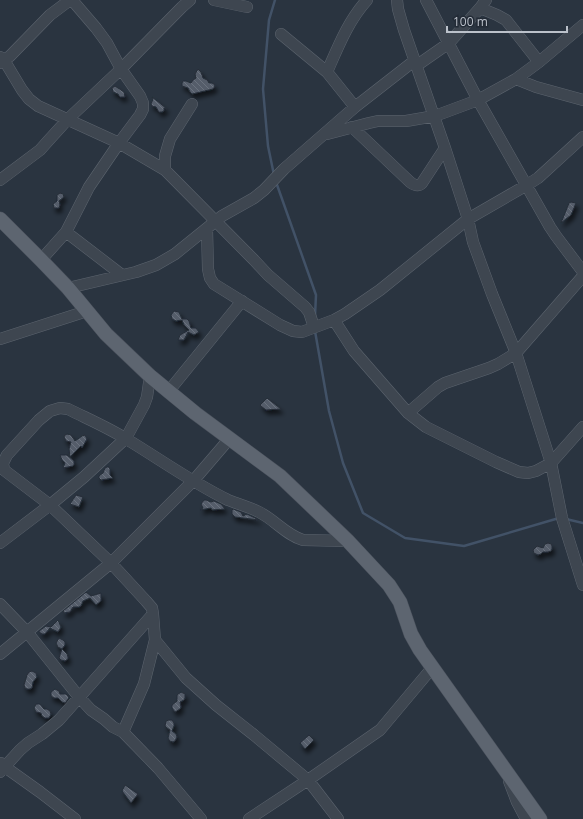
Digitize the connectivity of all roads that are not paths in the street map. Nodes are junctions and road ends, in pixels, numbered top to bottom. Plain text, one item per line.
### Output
1 (71, 0) edge
2 (190, 0) edge
3 (214, 0) edge
4 (367, 0) edge
5 (397, 0) edge
6 (426, 0) edge
7 (483, 4) edge
8 (247, 7) dead end
9 (583, 25) edge
10 (281, 34) dead end
11 (449, 43) junction
12 (1, 60) edge
13 (539, 62) junction
14 (415, 64) junction
15 (121, 69) junction
16 (328, 72) junction
17 (516, 79) junction
18 (478, 100) junction
19 (583, 100) edge
20 (192, 104) dead end
21 (355, 107) junction
22 (435, 116) junction
23 (68, 119) junction
24 (352, 127) junction
25 (324, 134) junction
26 (583, 137) edge
27 (119, 143) junction
28 (445, 148) junction
29 (164, 170) junction
30 (0, 180) edge
31 (527, 186) junction
32 (0, 219) edge
33 (468, 219) junction
34 (216, 221) junction
35 (207, 229) junction
36 (66, 232) junction
37 (41, 260) junction
38 (583, 272) edge
39 (122, 275) junction
40 (583, 276) edge
41 (68, 288) junction
42 (242, 301) junction
43 (87, 311) junction
44 (334, 320) junction
45 (314, 327) junction
46 (0, 339) edge
47 (516, 352) junction
48 (150, 376) junction
49 (168, 392) junction
50 (408, 413) junction
51 (583, 427) edge
52 (126, 438) junction
53 (230, 438) junction
54 (551, 463) junction
55 (194, 480) junction
56 (50, 505) junction
57 (348, 541) junction
58 (0, 543) edge
59 (110, 563) junction
60 (583, 585) edge
61 (0, 604) edge
62 (153, 614) junction
63 (27, 632) junction
64 (155, 640) junction
65 (0, 654) edge
66 (432, 668) junction
67 (79, 697) junction
68 (123, 732) junction
69 (2, 767) edge
70 (505, 771) junction
71 (308, 780) junction
72 (75, 819) edge
73 (202, 819) edge
74 (249, 819) edge
75 (338, 819) edge
76 (526, 819) edge
77 (540, 819) edge

1 - 12 street
1 - 15 street
2 - 15 street
3 - 8 street
4 - 16 street
5 - 14 street
6 - 11 street
7 - 11 street
7 - 13 street
9 - 13 street
10 - 16 street
11 - 14 street
11 - 18 street
12 - 23 street
13 - 17 street
14 - 21 street
14 - 22 street
15 - 23 street
15 - 27 street
16 - 21 street
17 - 18 street
17 - 19 street
18 - 22 street
18 - 31 street
20 - 29 street
21 - 25 street
22 - 24 street
22 - 28 street
23 - 27 street
23 - 30 street
24 - 25 street
24 - 28 street
25 - 34 street
26 - 31 street
27 - 29 street
27 - 36 street
28 - 33 street
29 - 34 street
31 - 33 street
31 - 38 street
32 - 37 main road
33 - 44 street
33 - 47 street
34 - 35 street
34 - 45 street
35 - 39 street
35 - 42 street
36 - 37 street
36 - 39 street
37 - 41 main road
39 - 41 street
40 - 47 street
41 - 43 main road
42 - 45 street
42 - 49 street
43 - 46 street
43 - 48 main road
44 - 45 street
44 - 50 street
47 - 50 street
47 - 54 street
48 - 49 main road
48 - 52 street
49 - 53 main road
50 - 54 street
51 - 54 street
52 - 55 street
52 - 56 street
52 - 56 street
53 - 55 street
53 - 57 main road
54 - 60 street
55 - 57 street
55 - 59 street
56 - 58 street
56 - 59 street
57 - 66 main road
59 - 62 street
59 - 63 street
61 - 63 street
62 - 64 street
62 - 67 street
63 - 65 street
63 - 67 street
64 - 68 street
64 - 71 street
66 - 70 main road
66 - 71 street
67 - 68 street
67 - 69 street
68 - 73 street
69 - 72 street
70 - 76 street
70 - 77 main road
71 - 74 street
71 - 75 street

